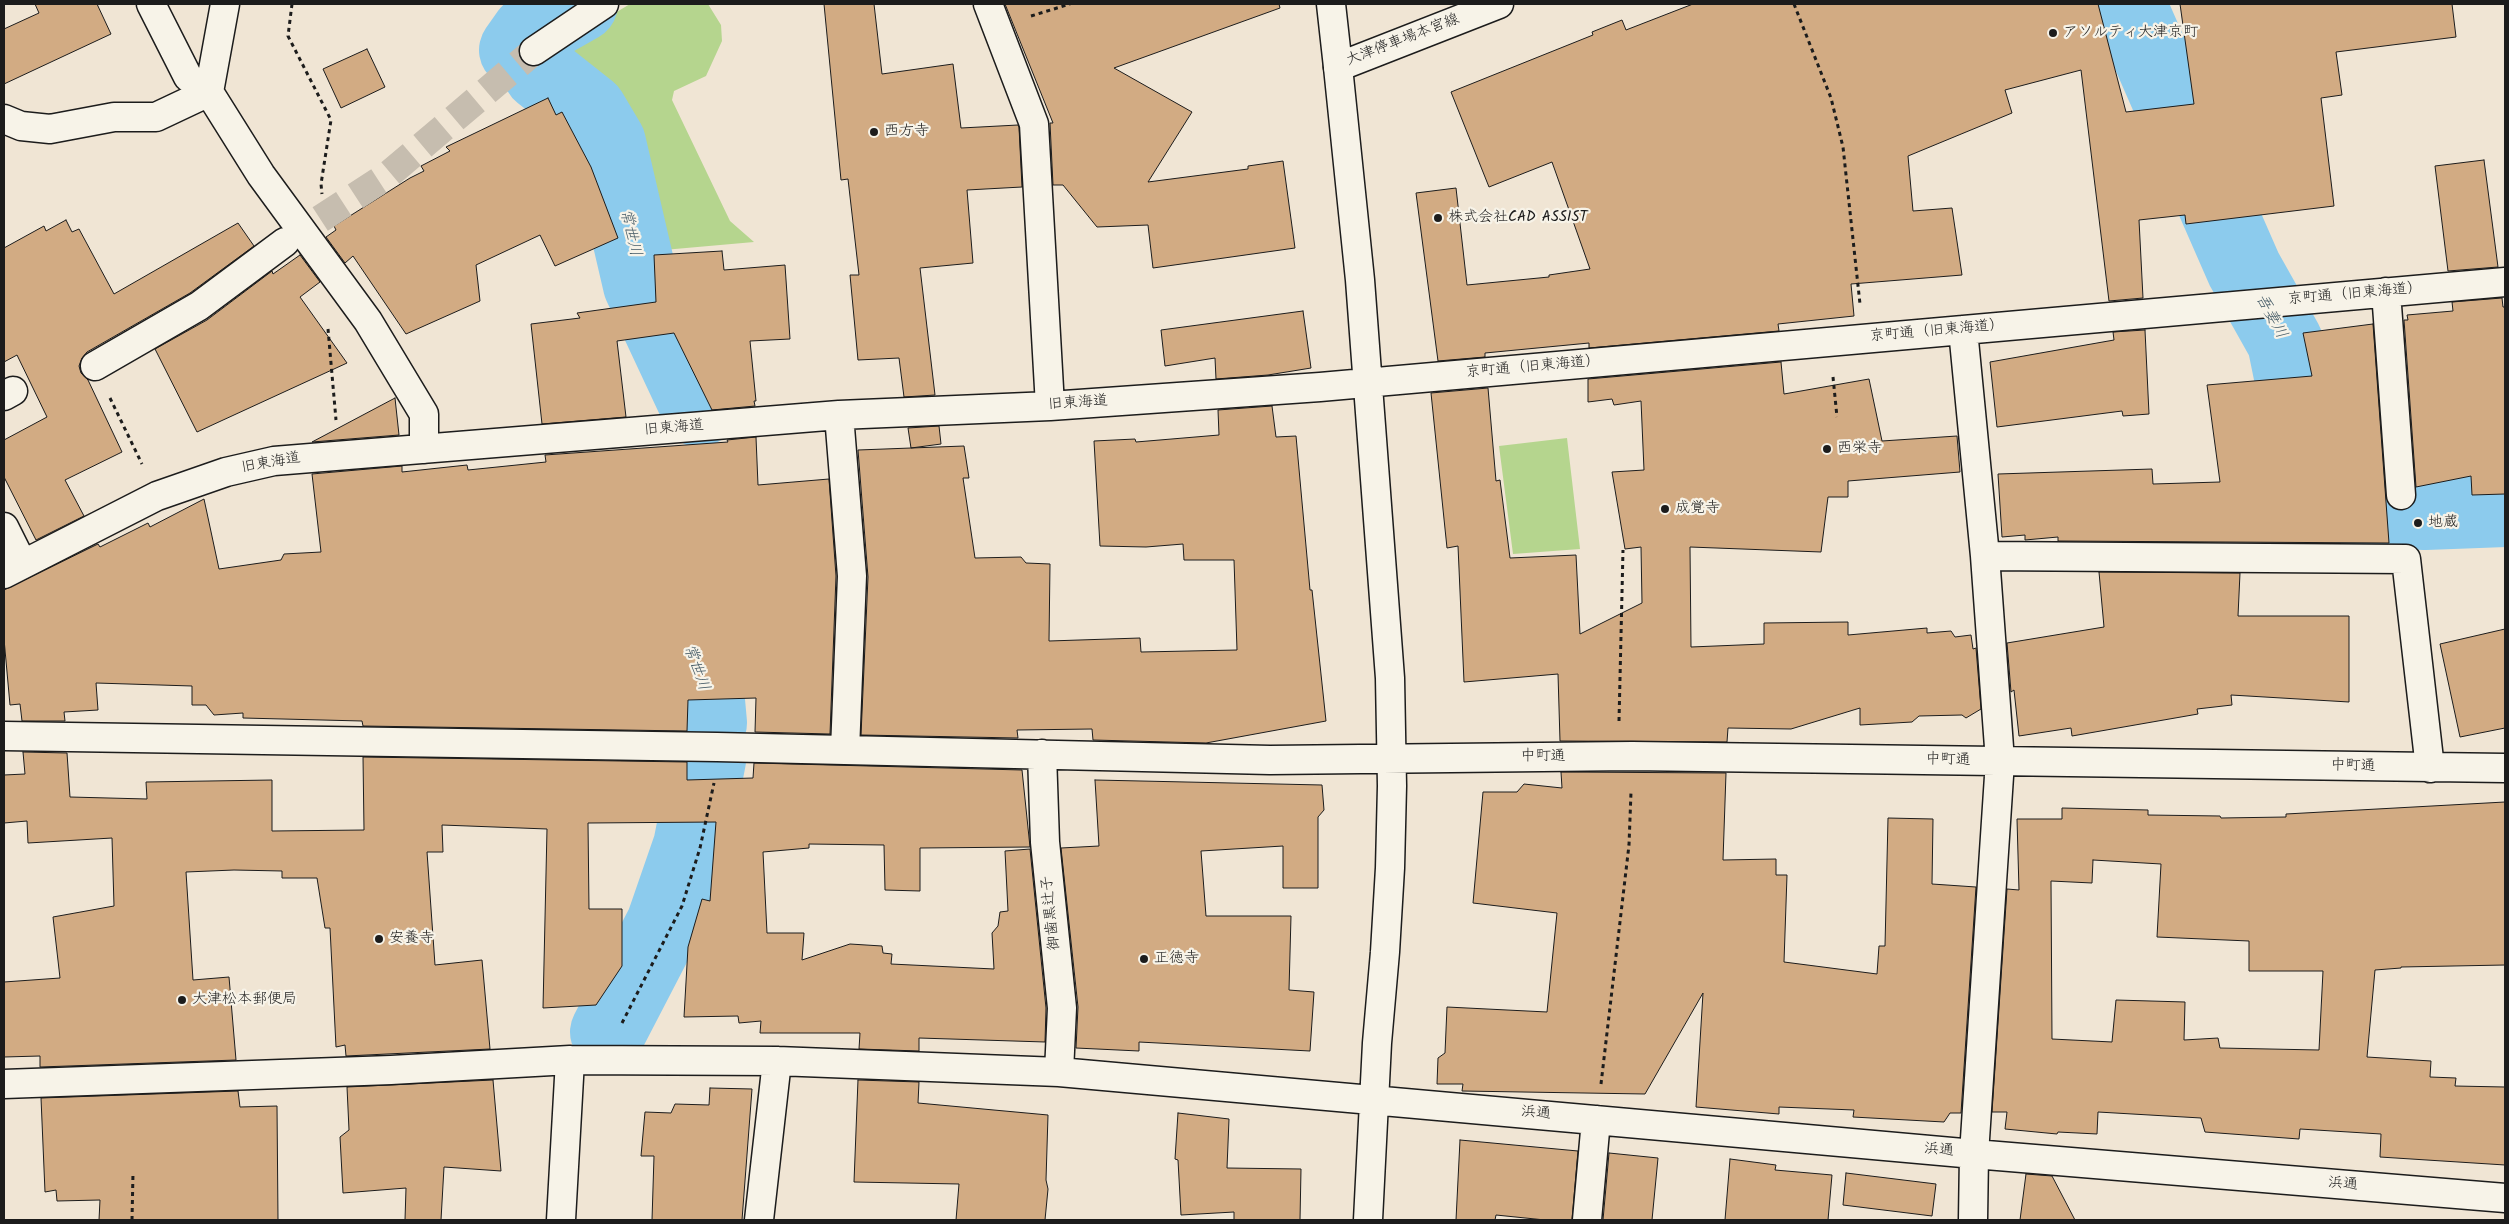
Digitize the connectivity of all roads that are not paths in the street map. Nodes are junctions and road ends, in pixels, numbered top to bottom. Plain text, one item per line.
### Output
1 (151, 4) edge
2 (225, 4) edge
3 (604, 4) edge
4 (988, 4) edge
5 (1331, 4) edge
6 (1499, 4) edge
7 (534, 51) tunnel mouth
8 (1338, 67) junction
9 (209, 92) junction
10 (4, 119) edge
11 (284, 242) tunnel mouth
12 (2505, 282) edge
13 (2386, 292) junction
14 (1963, 330) junction
15 (95, 366) road end
16 (1368, 383) junction
17 (1050, 406) junction
18 (839, 415) junction
19 (424, 449) junction
20 (2401, 494) dead end
21 (4, 527) edge
22 (1985, 556) junction
23 (13, 568) edge
24 (4, 736) edge
25 (845, 750) junction
26 (1042, 754) junction
27 (1392, 757) junction
28 (2000, 761) junction
29 (2430, 768) junction
30 (2505, 768) edge
31 (570, 1060) junction
32 (777, 1061) junction
33 (1059, 1072) junction
34 (4, 1084) edge
35 (1374, 1100) junction
36 (1596, 1120) junction
37 (1974, 1154) junction
38 (2505, 1198) edge
39 (561, 1220) edge
40 (759, 1220) edge
41 (1368, 1220) edge
42 (1587, 1220) edge
43 (1973, 1220) edge

1 - 9 street
2 - 9 street
3 - 7 street
4 - 17 street
5 - 8 street, 大津停車場本宮線
6 - 8 street, 大津停車場本宮線
8 - 16 street
9 - 10 street
9 - 19 street
11 - 15 street
12 - 13 street, 京町通（旧東海道）
13 - 14 street, 京町通（旧東海道）
13 - 20 street
14 - 16 street, 京町通（旧東海道）
14 - 22 street
16 - 17 street, 旧東海道
16 - 27 street
17 - 18 street, 旧東海道
18 - 19 street, 旧東海道
18 - 25 street
19 - 23 street, 旧東海道
21 - 23 street
22 - 28 street
22 - 29 street
24 - 25 street, 中町通
25 - 26 street, 中町通
26 - 27 street, 中町通
26 - 33 street, 御歯黒辻子
27 - 28 street, 中町通
27 - 35 street
28 - 29 street, 中町通
28 - 37 street
29 - 30 street, 中町通
31 - 32 street, 浜通
31 - 34 street, 浜通
31 - 39 street
32 - 33 street, 浜通
32 - 40 street
33 - 35 street, 浜通
35 - 36 street, 浜通
35 - 41 street
36 - 37 street, 浜通
36 - 42 street
37 - 38 street, 浜通
37 - 43 street

